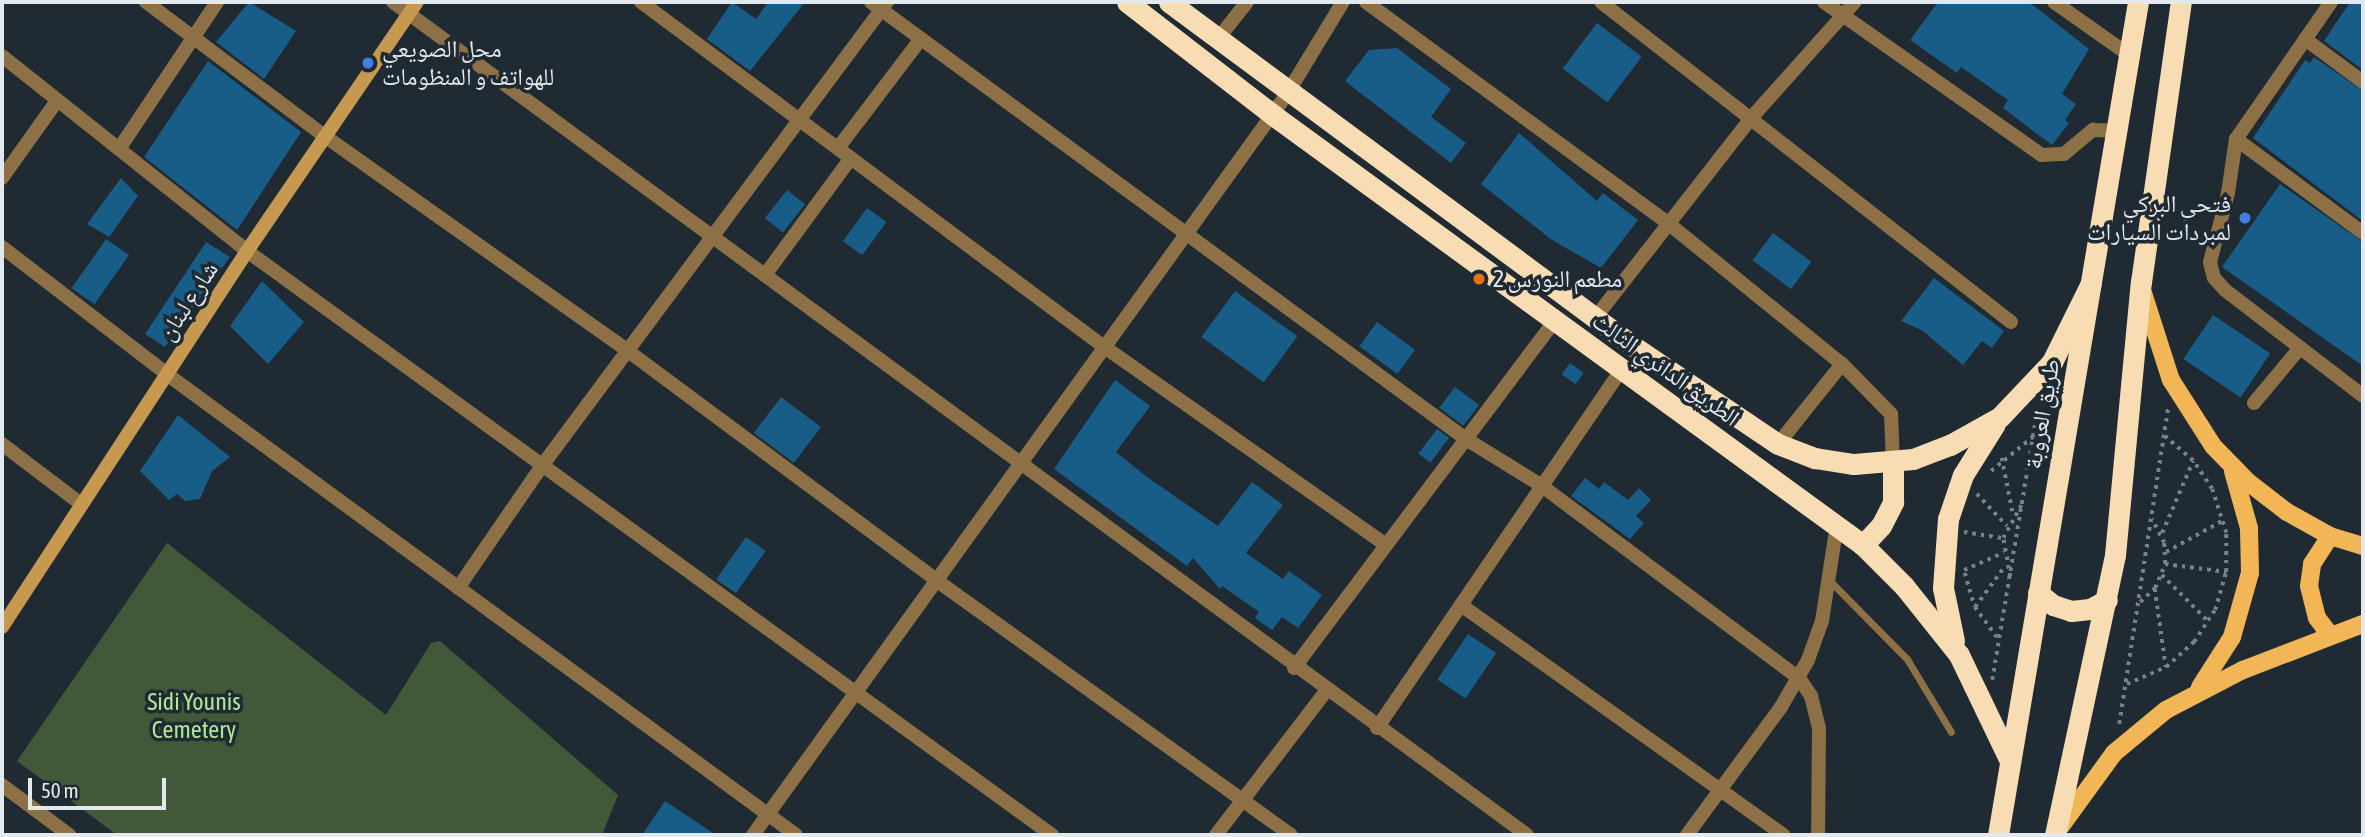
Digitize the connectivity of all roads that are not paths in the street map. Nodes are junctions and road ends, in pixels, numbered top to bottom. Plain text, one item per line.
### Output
1 (146, 2) edge
2 (217, 2) edge
3 (393, 2) edge
4 (640, 2) edge
5 (1127, 2) edge
6 (1169, 2) edge
7 (1247, 2) edge
8 (1343, 2) edge
9 (1366, 2) edge
10 (1824, 2) edge
11 (1855, 2) edge
12 (2054, 2) edge
13 (2138, 2) edge
14 (2181, 2) edge
15 (2331, 2) edge
16 (880, 4) edge
17 (1611, 5) edge
18 (412, 7) edge
19 (1843, 16) junction
20 (194, 38) junction
21 (2305, 39) junction
22 (920, 40) junction
23 (1217, 40) junction
24 (2129, 55) junction
25 (2, 56) edge
26 (2363, 82) edge
27 (1287, 94) junction
28 (57, 100) junction
29 (1273, 115) junction
30 (1752, 117) junction
31 (798, 118) junction
32 (2116, 131) junction
33 (326, 137) junction
34 (2236, 139) junction
35 (838, 148) junction
36 (119, 149) junction
37 (851, 158) junction
38 (2, 178) edge
39 (1670, 224) junction
40 (1187, 230) junction
41 (2363, 233) edge
42 (712, 236) junction
43 (2, 247) edge
44 (247, 251) junction
45 (765, 275) junction
46 (2141, 282) junction
47 (2091, 283) junction
48 (1595, 318) junction
49 (1555, 320) junction
50 (2011, 323) dead end
51 (1103, 346) junction
52 (2299, 349) junction
53 (628, 351) junction
54 (1842, 364) junction
55 (1622, 369) junction
56 (168, 375) junction
57 (2363, 394) edge
58 (2255, 403) dead end
59 (2000, 417) junction
60 (1466, 439) junction
61 (2, 444) edge
62 (1778, 444) junction
63 (1020, 461) junction
64 (544, 463) junction
65 (1893, 463) junction
66 (2231, 464) junction
67 (1542, 486) junction
68 (81, 504) junction
69 (1837, 524) junction
70 (2330, 536) junction
71 (1386, 545) junction
72 (1863, 545) junction
73 (2363, 546) edge
74 (936, 580) junction
75 (1829, 580) junction
76 (458, 588) junction
77 (2038, 593) junction
78 (2107, 600) junction
79 (1461, 605) junction
80 (3, 620) edge
81 (2363, 624) edge
82 (2330, 635) junction
83 (1959, 655) junction
84 (1294, 668) junction
85 (1799, 678) junction
86 (855, 690) junction
87 (1326, 691) junction
88 (2195, 692) junction
89 (1377, 728) junction
90 (1951, 732) dead end
91 (2010, 761) junction
92 (2, 785) edge
93 (1719, 792) junction
94 (1243, 800) junction
95 (768, 816) junction
96 (69, 835) edge
97 (753, 835) edge
98 (796, 835) edge
99 (1052, 835) edge
100 (1216, 835) edge
101 (1291, 835) edge
102 (1527, 835) edge
103 (1687, 835) edge
104 (1783, 835) edge
105 (1818, 835) edge
106 (1998, 835) edge
107 (2055, 835) edge

1 - 20 street
2 - 20 street
3 - 18 street
4 - 31 street
5 - 29 highway, الطريق الدائري الثالث
6 - 23 highway, الطريق الدائري الثالث
7 - 23 street
8 - 27 street
9 - 39 street
10 - 19 street
11 - 19 street
12 - 24 street
13 - 24 highway, طريق العروبة
14 - 46 highway
15 - 21 street
16 - 22 street
16 - 31 street
17 - 30 street
18 - 33 street, شارع لبنان
18 - 42 street
19 - 30 street
19 - 32 street
20 - 33 street
20 - 36 street
21 - 26 street
21 - 34 street
22 - 35 street
22 - 40 street
23 - 27 highway, الطريق الدائري الثالث
24 - 32 highway, طريق العروبة
25 - 28 street
27 - 29 street
27 - 48 highway, الطريق الدائري الثالث
28 - 36 street
28 - 38 street
29 - 40 street
29 - 49 highway, الطريق الدائري الثالث
30 - 39 street
30 - 50 street
31 - 35 street
31 - 42 street
32 - 47 highway, طريق العروبة
33 - 44 street, شارع لبنان
33 - 53 street
34 - 41 street
34 - 52 street
35 - 37 street
36 - 44 street
37 - 45 street
37 - 51 street
39 - 48 street
39 - 54 street
40 - 51 street
40 - 60 street
42 - 45 street
42 - 53 street
43 - 56 street
44 - 56 street, شارع لبنان
44 - 64 street
45 - 63 street
46 - 66 main road
46 - 78 highway
47 - 59 highway, الطريق الدائري الثالث
47 - 77 highway, طريق العروبة
48 - 62 highway, الطريق الدائري الثالث
49 - 55 highway, الطريق الدائري الثالث
49 - 60 street
51 - 63 street
51 - 71 street
52 - 57 street
52 - 58 street
53 - 64 street
53 - 74 street
54 - 62 street
54 - 65 street
55 - 67 street
55 - 69 highway, الطريق الدائري الثالث
56 - 68 street, شارع لبنان
56 - 76 street
59 - 65 highway, الطريق الدائري الثالث
59 - 83 highway
60 - 67 street
60 - 71 street
61 - 68 street
62 - 65 highway, الطريق الدائري الثالث
63 - 74 street
63 - 84 street
64 - 76 street
64 - 86 street
65 - 72 highway
66 - 70 main road
66 - 88 main road
67 - 79 street
67 - 85 street
68 - 80 street, شارع لبنان
69 - 72 highway, الطريق الدائري الثالث
69 - 75 street
70 - 73 main road
70 - 82 main road
71 - 84 street
72 - 83 highway, الطريق الدائري الثالث
74 - 86 street
74 - 94 street
75 - 85 street
75 - 90 lane
76 - 95 street
77 - 78 highway
77 - 91 highway, طريق العروبة
78 - 107 highway
79 - 89 street
79 - 93 street
81 - 82 main road
82 - 88 main road
83 - 91 highway, الطريق الدائري الثالث
84 - 87 street
85 - 93 street
85 - 105 street
86 - 95 street
86 - 99 street
87 - 89 street
87 - 94 street
88 - 107 main road
89 - 102 street
91 - 106 highway, طريق العروبة
92 - 96 street
93 - 103 street
93 - 104 street
94 - 100 street
94 - 101 street
95 - 97 street
95 - 98 street

